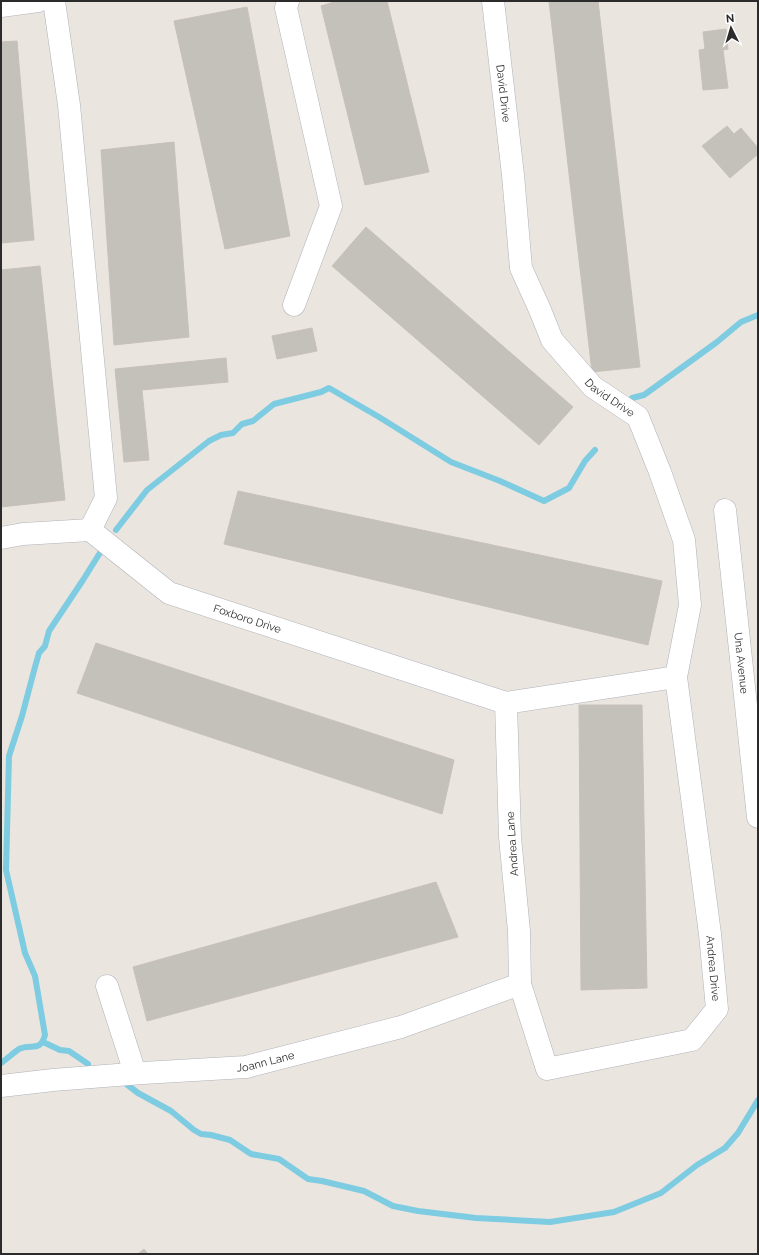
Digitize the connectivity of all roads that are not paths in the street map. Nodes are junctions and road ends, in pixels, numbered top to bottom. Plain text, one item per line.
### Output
1 (38, 1) edge
2 (54, 1) edge
3 (288, 1) edge
4 (493, 1) edge
5 (1, 6) edge
6 (294, 305) dead end
7 (725, 510) dead end
8 (90, 530) junction
9 (1, 538) edge
10 (676, 677) junction
11 (506, 703) junction
12 (758, 817) edge
13 (520, 984) junction
14 (106, 986) dead end
15 (135, 1073) junction
16 (1, 1086) edge

1 - 5 street
2 - 8 street
3 - 6 street
4 - 10 street, David Drive
7 - 12 street, Una Avenue
8 - 9 street
8 - 11 street, Foxboro Drive
10 - 11 street
10 - 13 street, Andrea Drive
11 - 13 street, Andrea Lane
13 - 15 street, Joann Lane
14 - 15 street
15 - 16 street, Joann Lane

